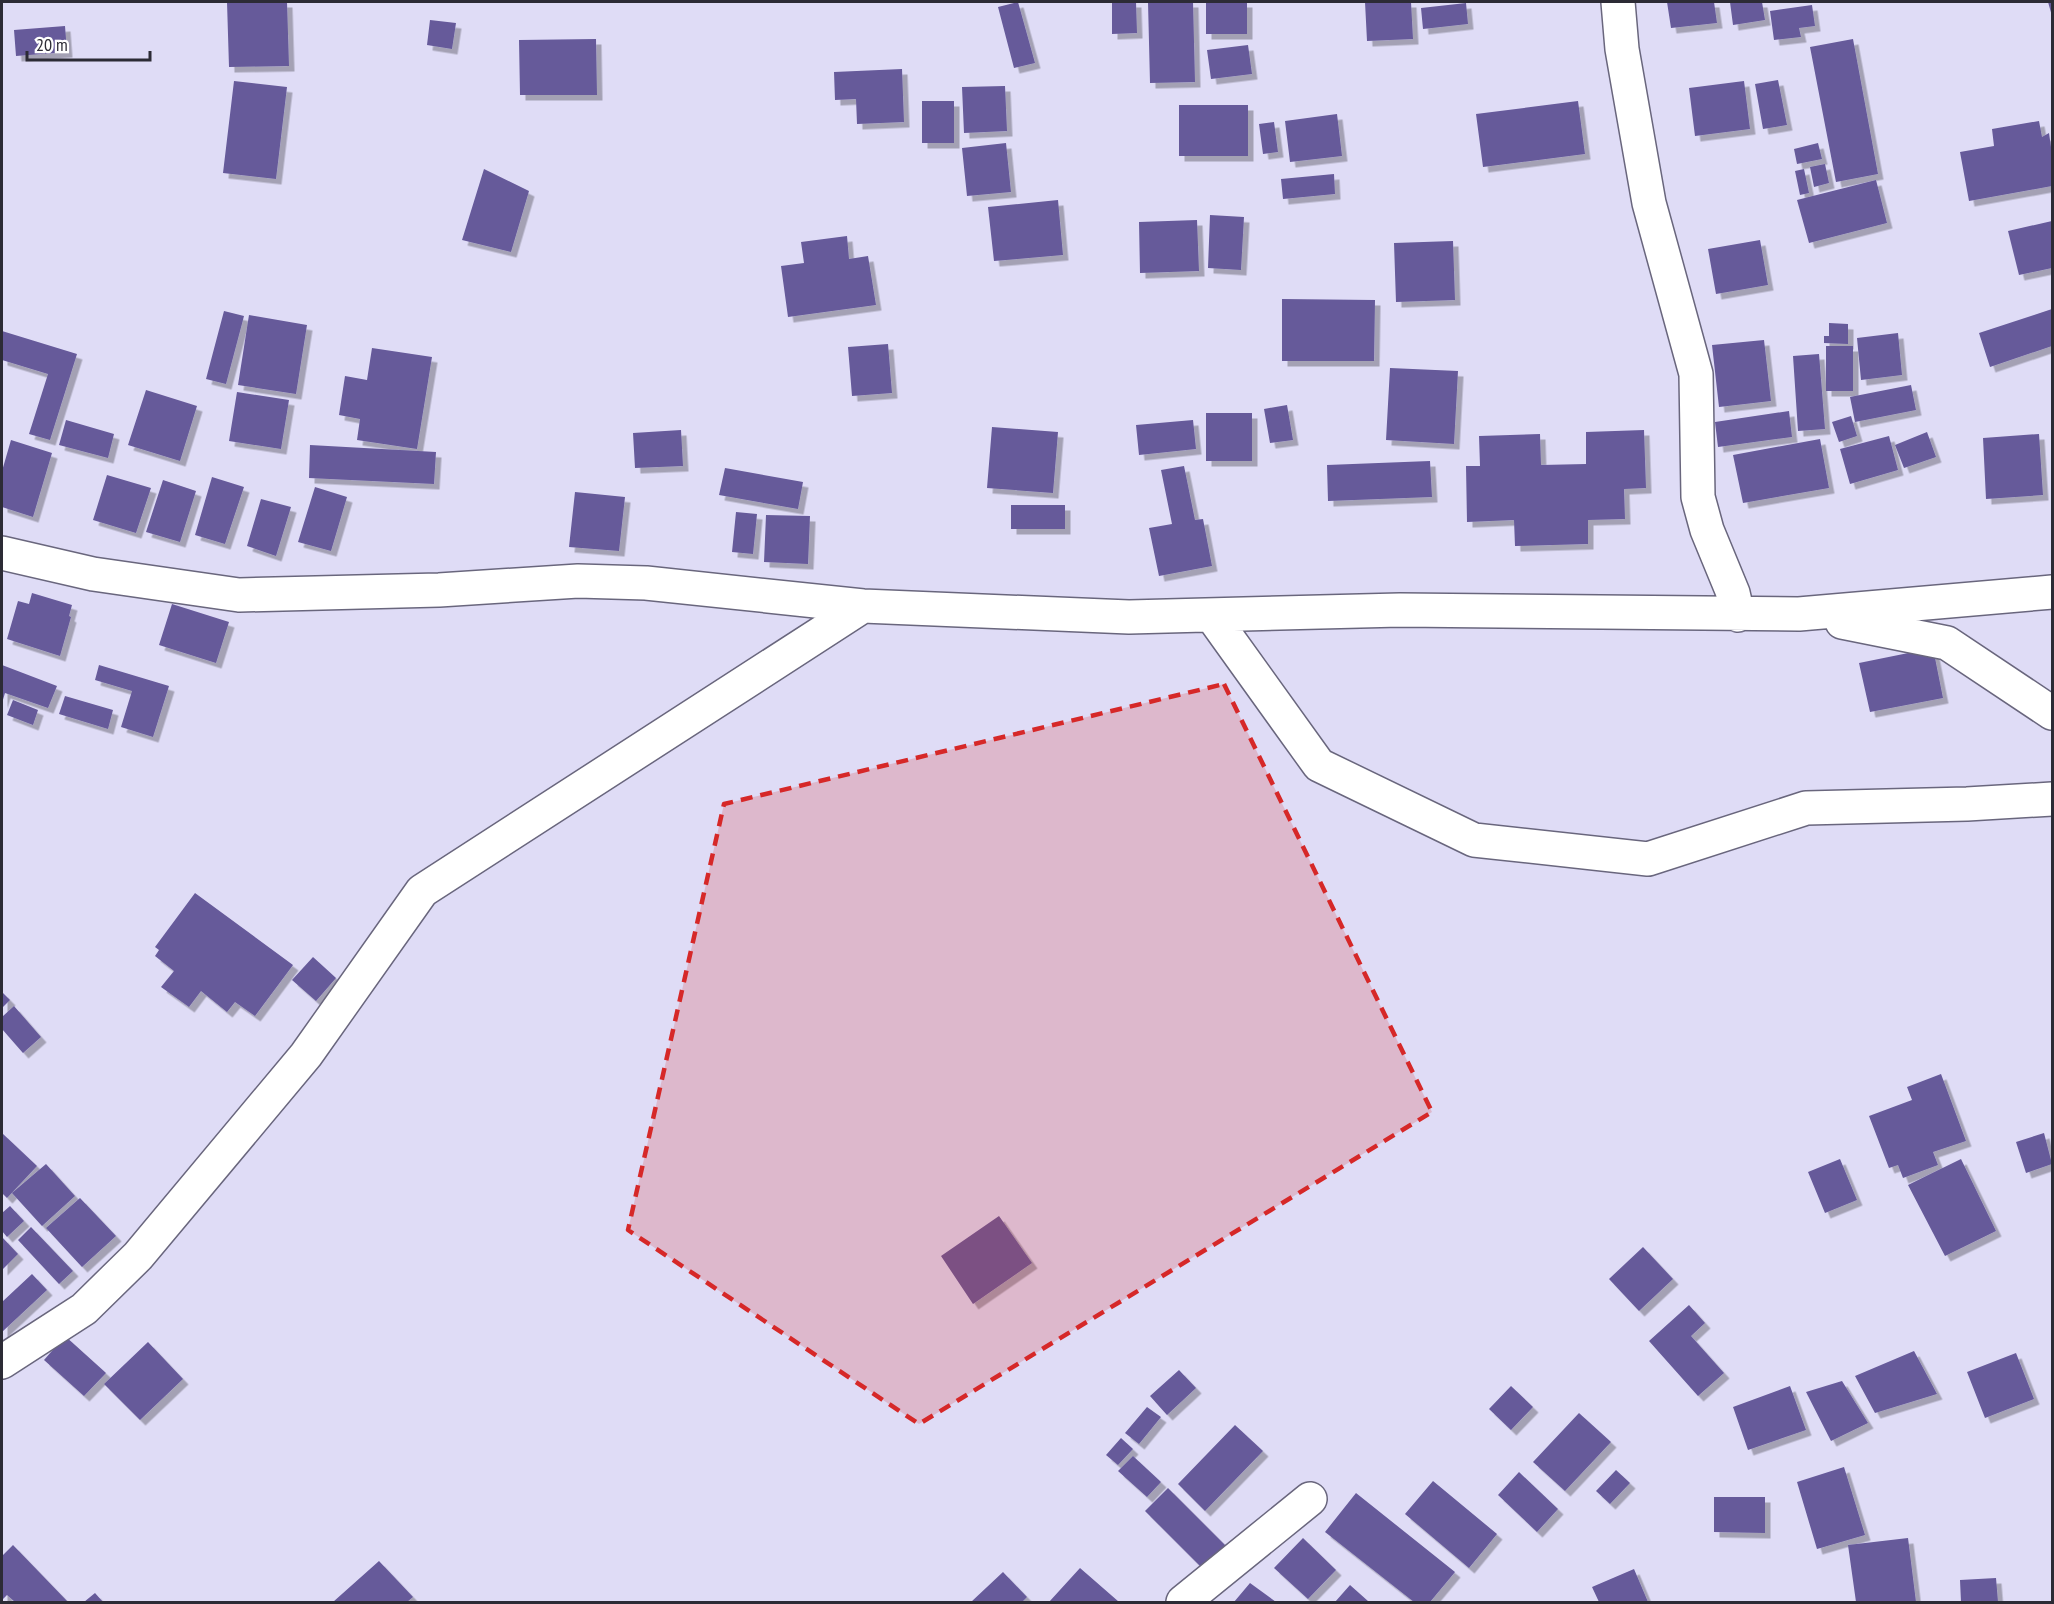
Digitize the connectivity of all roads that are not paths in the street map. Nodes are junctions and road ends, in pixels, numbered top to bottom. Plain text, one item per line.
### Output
1 (1618, 2) edge
2 (2, 553) edge
3 (2052, 592) edge
4 (863, 606) junction
5 (1799, 614) junction
6 (1738, 615) junction
7 (1212, 616) junction
8 (2052, 713) edge
9 (2052, 799) edge
10 (2, 1362) edge
11 (1310, 1499) dead end
12 (1184, 1602) edge

1 - 6 street
2 - 4 street
3 - 5 street
4 - 7 street
4 - 10 street
5 - 6 street
5 - 8 street
6 - 7 street
7 - 9 street
11 - 12 street

